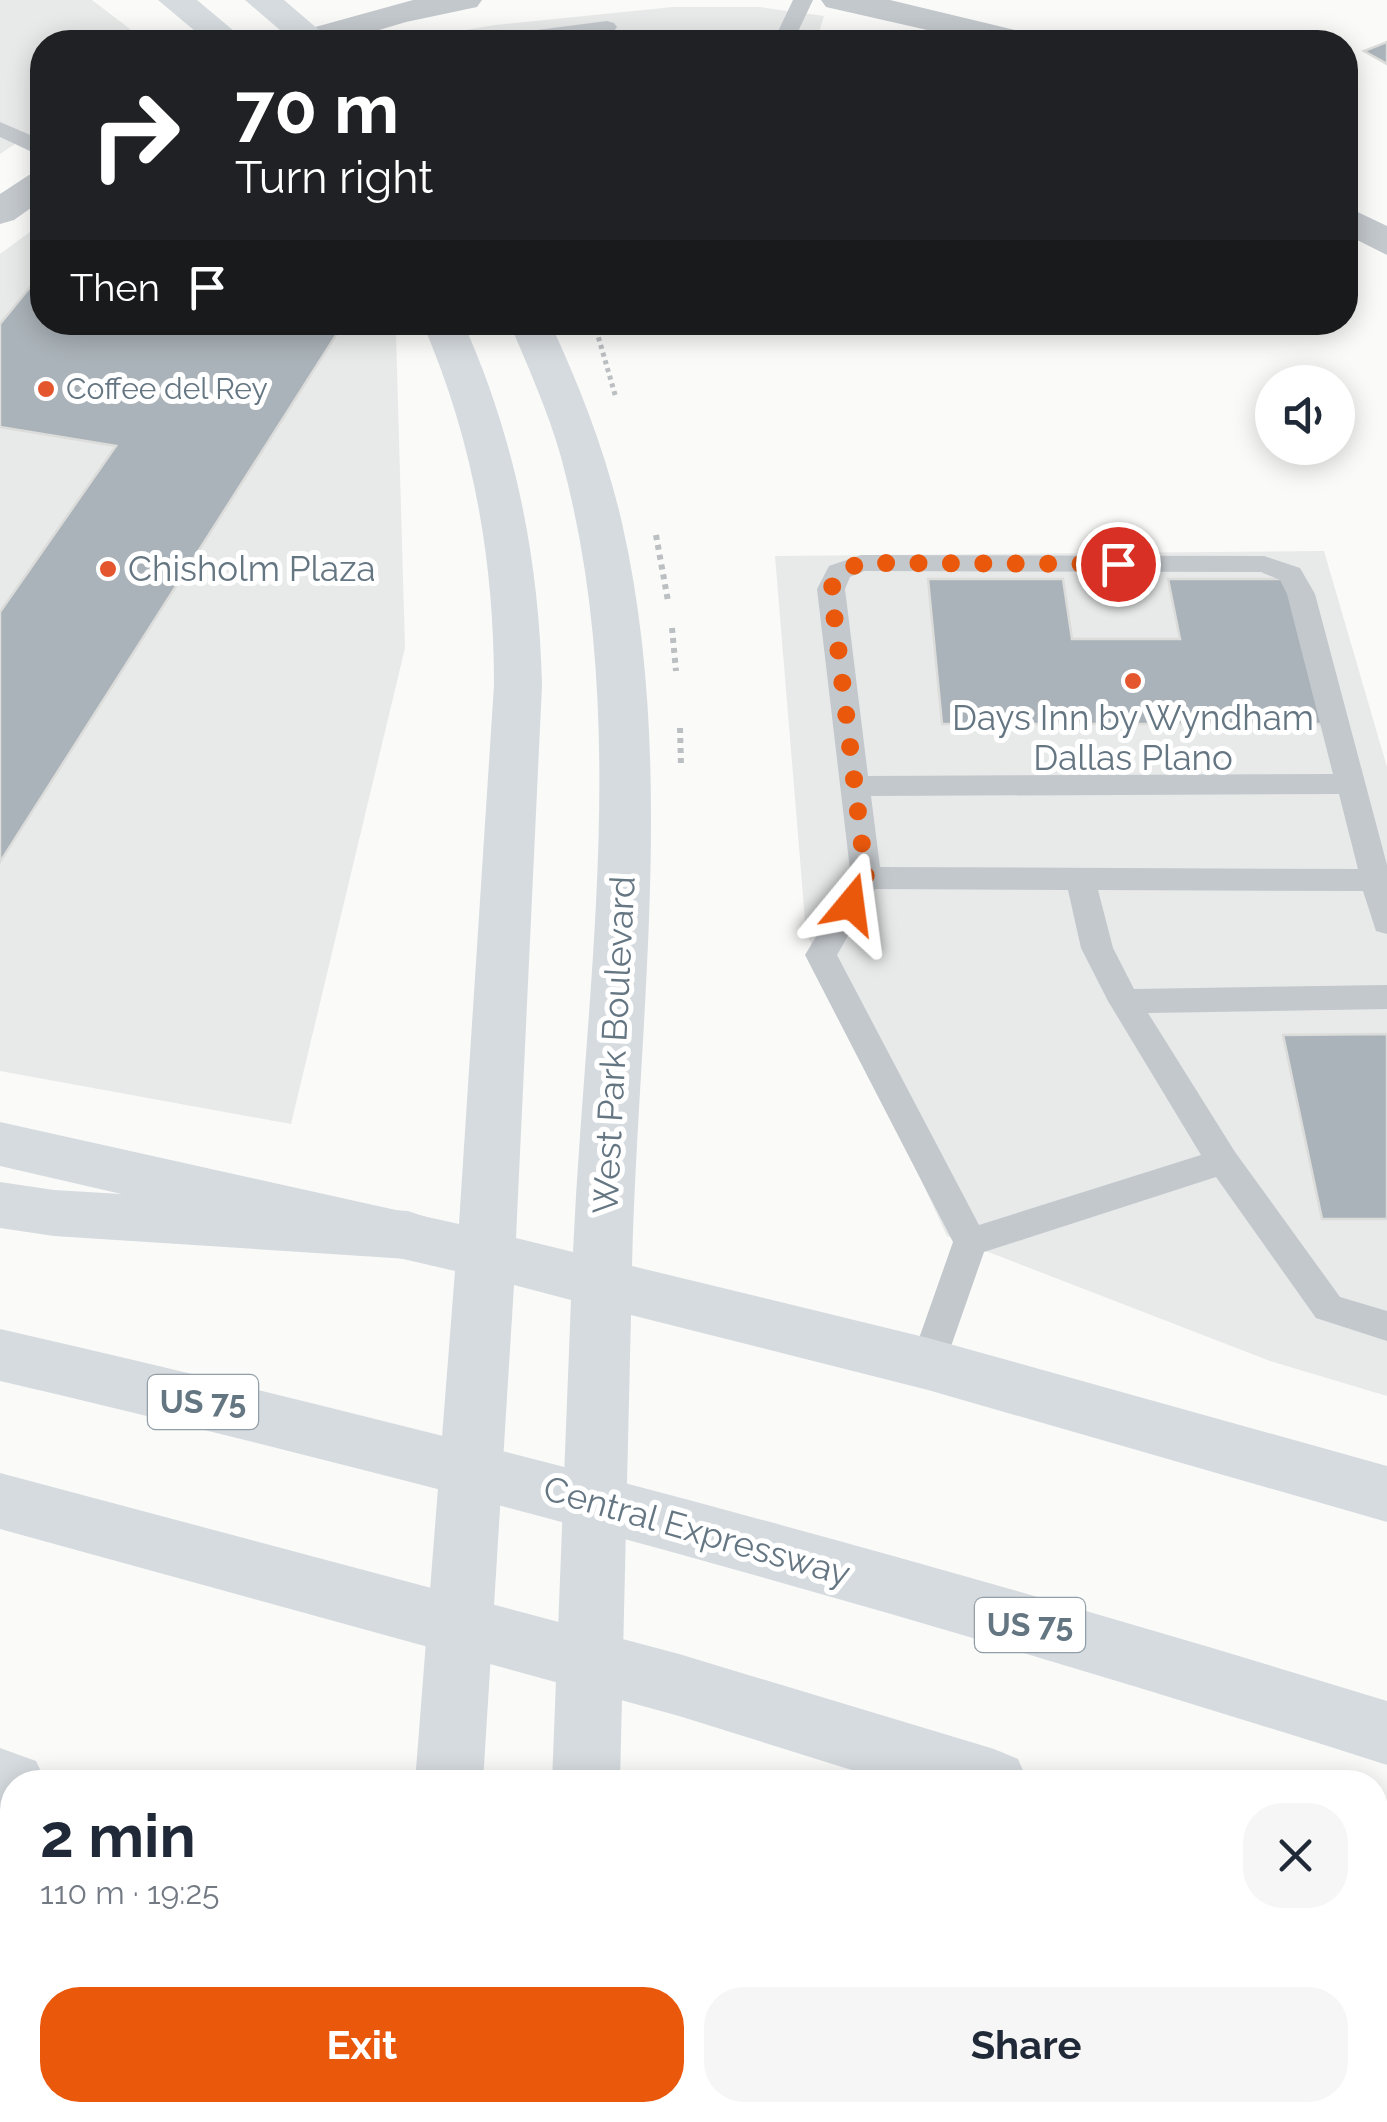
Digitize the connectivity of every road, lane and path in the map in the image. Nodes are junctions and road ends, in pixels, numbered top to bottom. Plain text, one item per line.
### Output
1 (171, 0) edge
2 (262, 0) edge
3 (466, 0) edge
4 (803, 0) edge
5 (838, 0) edge
6 (600, 4) dead end
7 (169, 30) edge
8 (212, 30) edge
9 (297, 30) edge
10 (352, 30) edge
11 (609, 30) edge
12 (789, 30) edge
13 (973, 30) edge
14 (0, 129) edge
15 (30, 149) edge
16 (30, 160) edge
17 (0, 169) edge
18 (30, 172) edge
19 (1387, 199) edge
20 (0, 212) edge
21 (1358, 212) edge
22 (1358, 226) edge
23 (1387, 243) edge
24 (448, 335) edge
25 (534, 335) edge
26 (1351, 784) junction
27 (856, 786) junction
28 (866, 878) junction
29 (1381, 880) edge
30 (1081, 881) junction
31 (1387, 922) edge
32 (1387, 997) edge
33 (1124, 1001) junction
34 (0, 1144) edge
35 (1223, 1161) junction
36 (0, 1205) edge
37 (408, 1235) junction
38 (970, 1242) junction
39 (1387, 1326) edge
40 (0, 1355) edge
41 (928, 1364) junction
42 (1387, 1494) edge
43 (0, 1501) edge
44 (1387, 1733) edge
45 (450, 1770) edge
46 (586, 1770) edge
47 (955, 1770) edge

1 - 7 main road
1 - 8 main road
2 - 9 main road
3 - 10 street
4 - 12 lane
5 - 13 street
6 - 11 lane
14 - 15 lane
16 - 17 street
18 - 20 street
19 - 21 street
22 - 23 street
24 - 45 main road
25 - 46 main road, West Park Boulevard
26 - 27 lane
26 - 27 lane
26 - 29 lane
27 - 28 lane
28 - 30 lane
28 - 38 lane
29 - 30 lane
29 - 31 lane
30 - 33 lane
32 - 33 lane
33 - 35 lane
34 - 37 main road
35 - 38 lane
35 - 39 lane
36 - 37 main road
37 - 41 main road
38 - 41 lane
40 - 44 main road, Central Expressway / US 75
41 - 42 main road
43 - 47 main road

